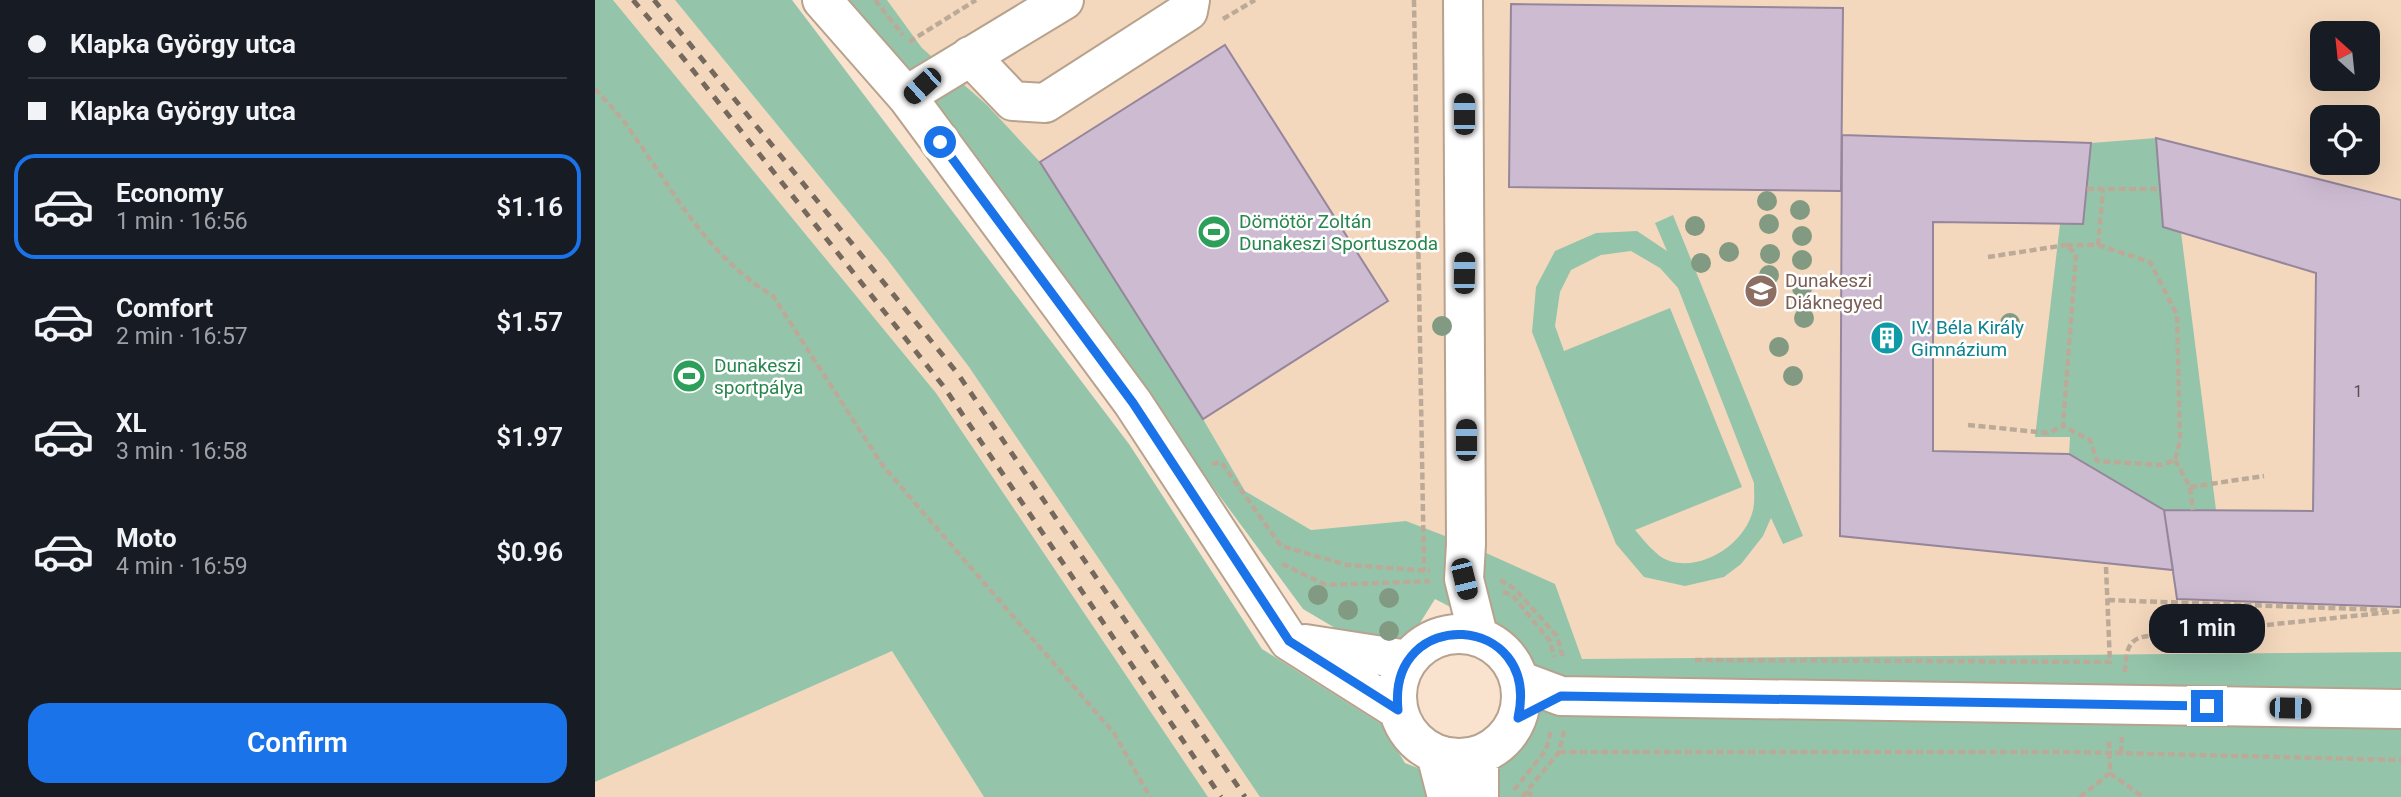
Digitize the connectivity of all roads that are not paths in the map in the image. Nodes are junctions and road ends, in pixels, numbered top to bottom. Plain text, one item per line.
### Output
1 (822, 0) edge
2 (1064, 0) edge
3 (1190, 0) edge
4 (1463, 0) edge
5 (970, 56) junction
6 (908, 98) junction
7 (1478, 635) junction
8 (1289, 641) junction
9 (1408, 660) junction
10 (1519, 699) junction
11 (2401, 709) edge
12 (1398, 710) junction
13 (1436, 754) junction
14 (1479, 755) junction
15 (1447, 797) edge
16 (1479, 797) edge

1 - 6 street
2 - 5 street
3 - 5 street
4 - 7 street
5 - 6 street
6 - 8 street
7 - 9 street
7 - 10 street
8 - 9 street
8 - 12 street
9 - 12 street
10 - 11 street
10 - 14 street
12 - 13 street
13 - 14 street
13 - 15 street
14 - 16 street

